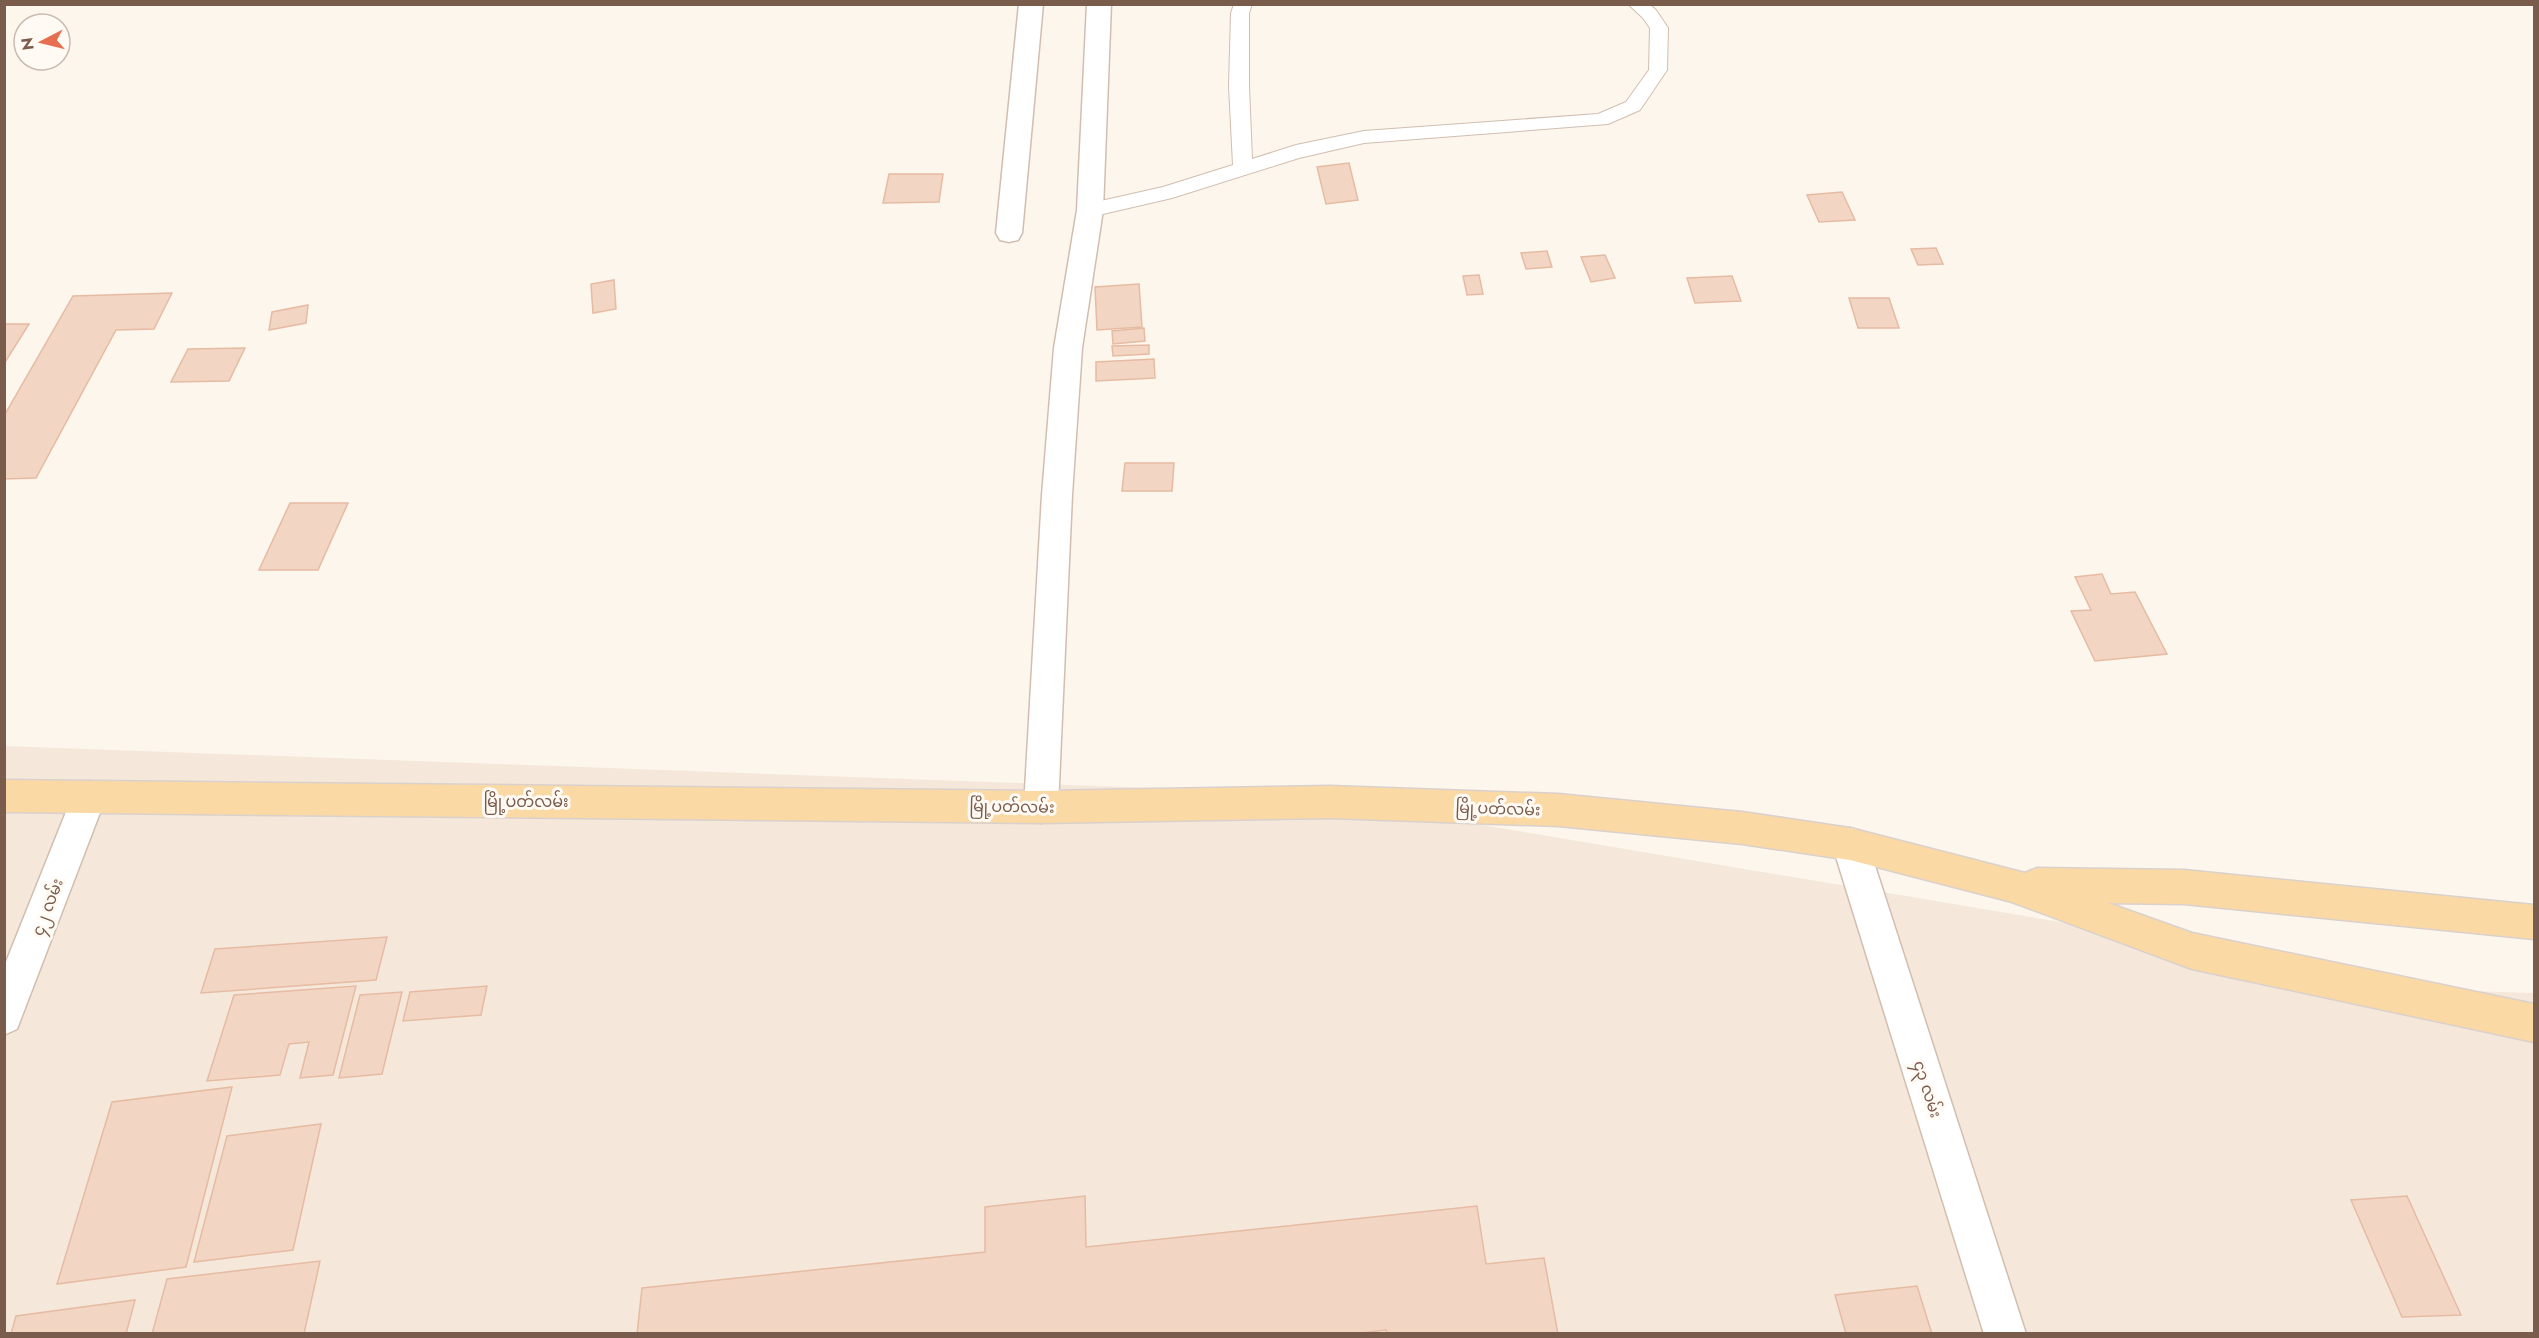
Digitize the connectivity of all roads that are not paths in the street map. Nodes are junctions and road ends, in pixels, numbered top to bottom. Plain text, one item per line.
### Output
1 (1031, 4) edge
2 (1099, 4) edge
3 (1243, 4) edge
4 (1637, 4) edge
5 (1243, 168) junction
6 (1090, 210) junction
7 (1009, 233) dead end
8 (4, 796) edge
9 (89, 797) junction
10 (1041, 807) junction
11 (1850, 844) junction
12 (2012, 885) junction
13 (2535, 922) edge
14 (4, 1016) edge
15 (2535, 1023) edge
16 (2005, 1334) edge

1 - 7 street
2 - 6 street
3 - 5 lane
4 - 5 lane
5 - 6 lane
6 - 10 street
8 - 9 main road, မြို့ပတ်လမ်း
9 - 10 main road, မြို့ပတ်လမ်း
9 - 14 street, ၄၂ လမ်း
10 - 11 main road, မြို့ပတ်လမ်း
11 - 12 main road, မြို့ပတ်လမ်း
11 - 16 street, ၄၃ လမ်း
12 - 13 main road
12 - 15 main road

